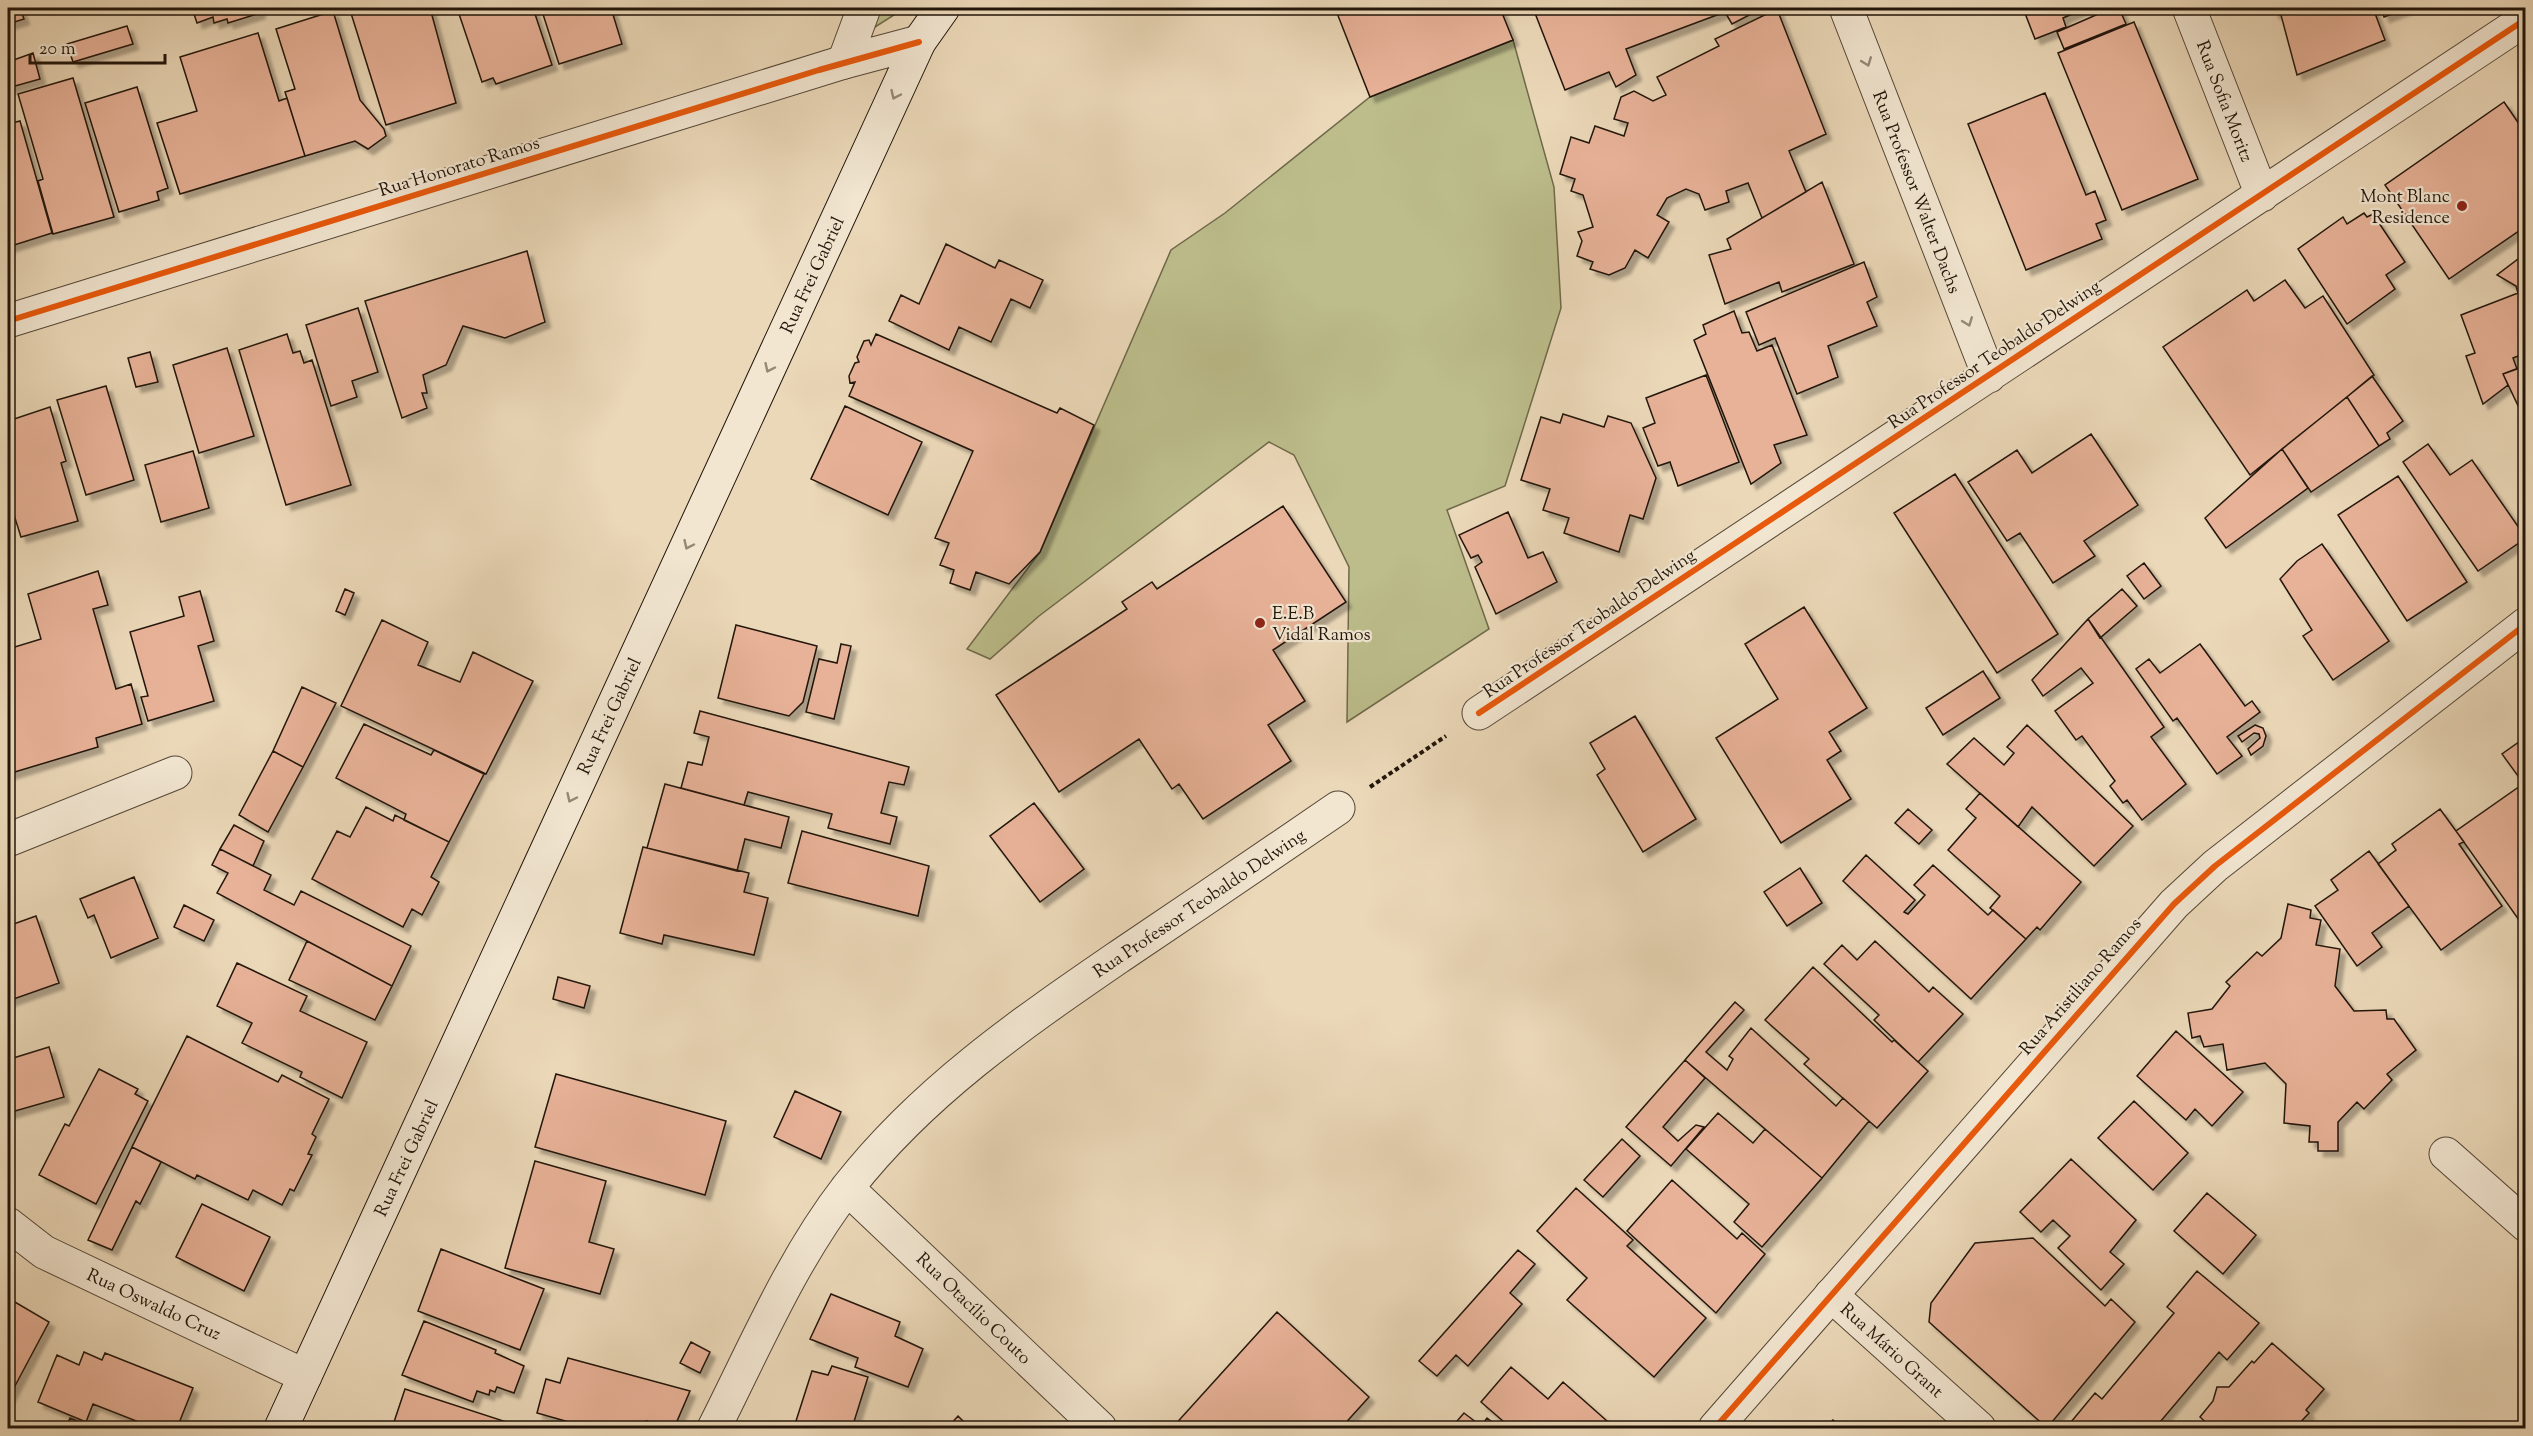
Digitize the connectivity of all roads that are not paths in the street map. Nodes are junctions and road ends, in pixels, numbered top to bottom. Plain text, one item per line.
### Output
1 (864, 8) edge
2 (943, 8) edge
3 (1846, 8) edge
4 (2189, 8) edge
5 (2526, 19) edge
6 (919, 42) junction
7 (844, 62) junction
8 (2262, 195) junction
9 (8, 321) edge
10 (1989, 376) junction
11 (2526, 624) edge
12 (1479, 713) road end
13 (175, 773) dead end
14 (1338, 808) road end
15 (8, 840) edge
16 (2446, 1154) dead end
17 (847, 1188) junction
18 (8, 1224) edge
19 (2526, 1225) edge
20 (1831, 1295) junction
21 (305, 1376) junction
22 (281, 1428) edge
23 (714, 1428) edge
24 (1100, 1428) edge
25 (1715, 1428) edge
26 (1979, 1428) edge

1 - 7 street
2 - 6 street, Rua Frei Gabriel
3 -> 10 street, Rua Professor Walter Dachs
4 - 8 street, Rua Sofia Moritz
5 - 8 street, Rua Professor Teobaldo Delwing
6 - 7 street, Rua Honorato Ramos
6 -> 21 street, Rua Frei Gabriel
7 - 9 street, Rua Honorato Ramos
8 - 10 street, Rua Professor Teobaldo Delwing
10 - 12 street, Rua Professor Teobaldo Delwing
11 - 20 street, Rua Aristiliano Ramos
13 - 15 street
14 - 17 street, Rua Professor Teobaldo Delwing
16 - 19 street
17 - 23 street, Rua Professor Teobaldo Delwing
17 - 24 street, Rua Otacílio Couto
18 - 21 street, Rua Oswaldo Cruz
20 - 25 street, Rua Aristiliano Ramos
20 - 26 street, Rua Mário Grant
21 - 22 street, Rua Frei Gabriel

